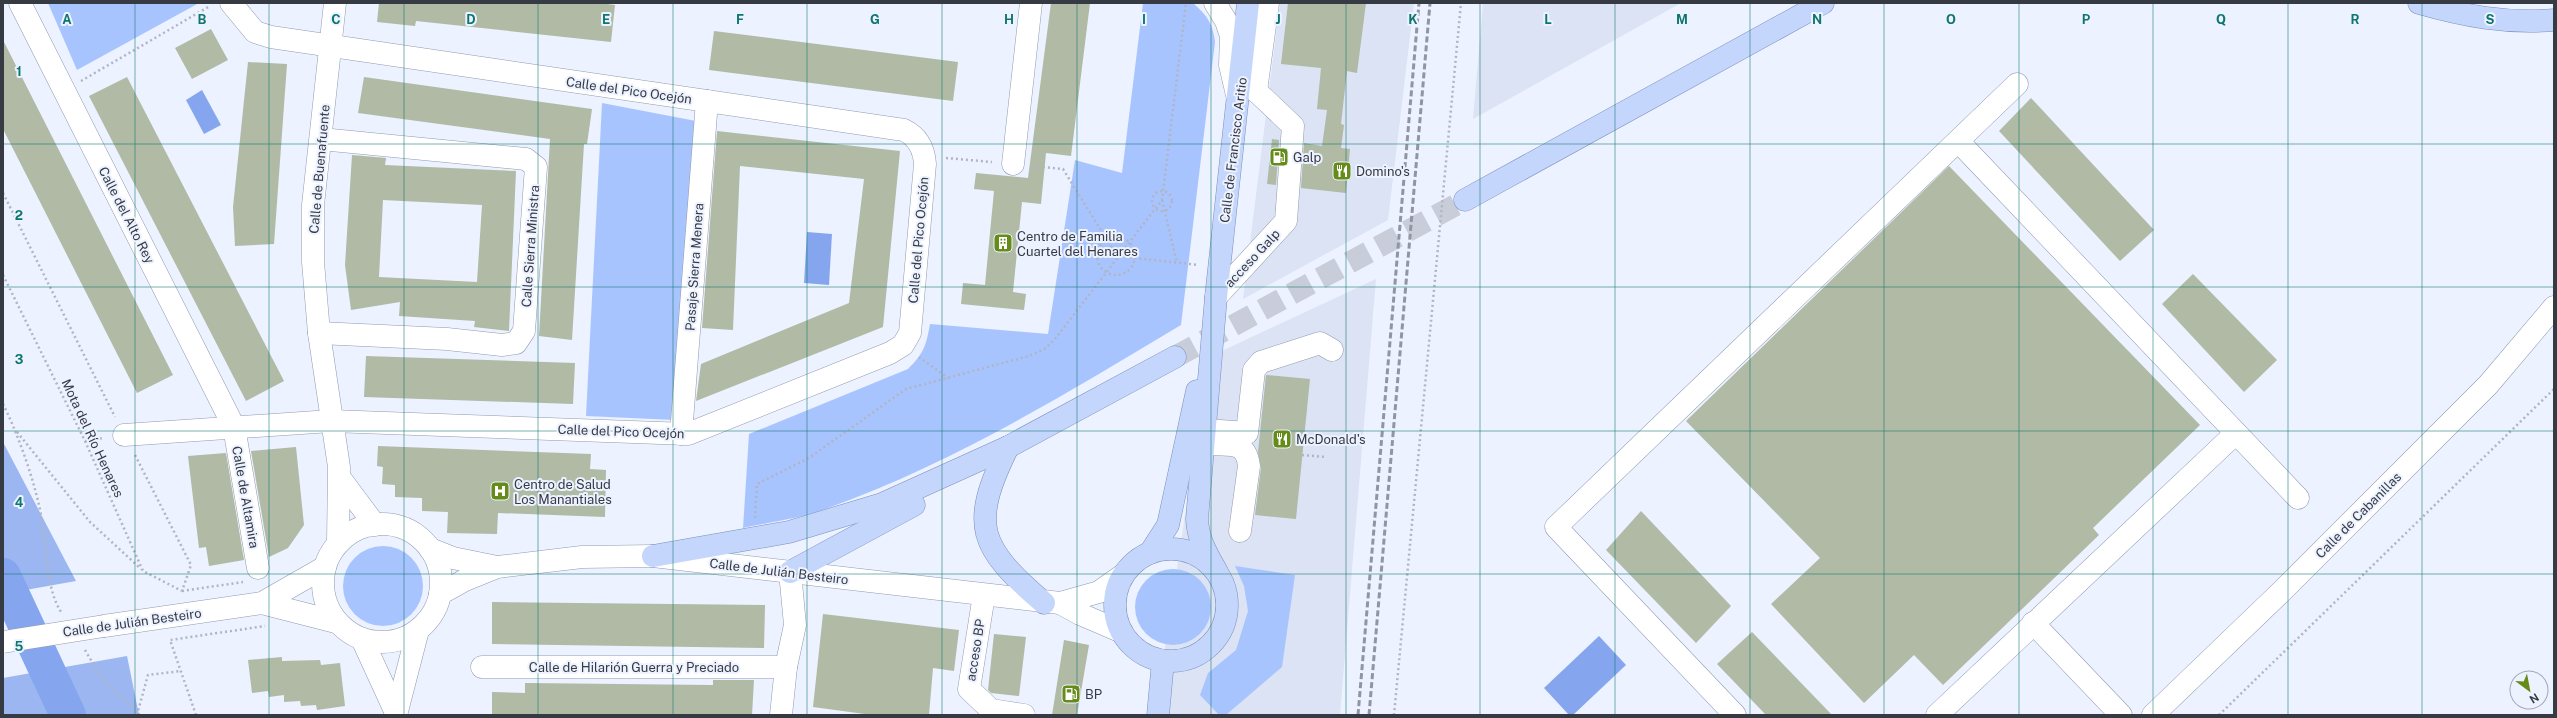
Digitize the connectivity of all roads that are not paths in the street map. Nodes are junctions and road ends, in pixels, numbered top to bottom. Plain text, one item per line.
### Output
1 (20, 3) edge
2 (231, 3) edge
3 (335, 3) edge
4 (1032, 3) edge
5 (1215, 3) edge
6 (1248, 3) edge
7 (1268, 3) edge
8 (2419, 3) edge
9 (1821, 4) edge
10 (2554, 20) edge
11 (330, 46) junction
12 (1252, 52) junction
13 (2017, 84) dead end
14 (1245, 91) junction
15 (707, 101) junction
16 (321, 139) junction
17 (1958, 141) junction
18 (1013, 164) road end
19 (1465, 200) tunnel mouth
20 (1216, 297) junction
21 (2554, 307) edge
22 (319, 333) junction
23 (1332, 350) dead end
24 (1175, 357) tunnel mouth
25 (331, 421) junction
26 (234, 427) junction
27 (2236, 433) junction
28 (681, 434) junction
29 (124, 435) road end
30 (1205, 437) junction
31 (1008, 447) junction
32 (340, 478) junction
33 (2298, 498) dead end
34 (375, 524) junction
35 (1240, 532) dead end
36 (338, 543) junction
37 (430, 549) junction
38 (1150, 553) junction
39 (653, 556) junction
40 (497, 567) junction
41 (258, 568) dead end
42 (325, 568) junction
43 (790, 572) junction
44 (1217, 572) junction
45 (1123, 575) junction
46 (440, 594) junction
47 (984, 595) junction
48 (262, 603) junction
49 (1052, 603) junction
50 (336, 622) junction
51 (2033, 623) junction
52 (418, 630) junction
53 (1122, 632) junction
54 (362, 639) junction
55 (3, 642) edge
56 (1163, 661) junction
57 (482, 667) dead end
58 (786, 667) junction
59 (2160, 712) edge
60 (396, 714) edge
61 (781, 715) edge
62 (1024, 715) edge
63 (1158, 715) edge
64 (1735, 715) edge
65 (1937, 715) edge
66 (2122, 715) edge

1 - 26 street, Calle del Alto Rey
2 - 11 street
3 - 11 street, Calle de Buenafuente
4 - 18 street
5 - 14 street
6 - 12 main road, Calle de Francisco Aritio
7 - 12 street
8 - 10 main road
9 - 19 main road
11 - 15 street, Calle del Pico Ocejón
11 - 16 street, Calle de Buenafuente
12 - 14 main road, Calle de Francisco Aritio
13 - 17 street
14 - 20 main road, Calle de Francisco Aritio
14 - 20 street, acceso Galp
15 - 28 street, Pasaje Sierra Menera
15 - 28 street, Calle del Pico Ocejón
16 - 22 street, Calle de Buenafuente
16 - 22 street, Calle Sierra Ministra
17 - 27 street
17 - 64 street
20 - 30 main road, Calle de Francisco Aritio
20 - 38 main road, Calle de Francisco Aritio
21 - 59 street, Calle de Cabanillas
22 - 25 street, Calle de Buenafuente
23 - 30 street
24 - 31 main road
25 - 26 street, Calle de Altamira
25 - 28 street, Calle del Pico Ocejón
25 - 32 street, Calle de Buenafuente
26 - 29 street, Calle de Altamira
26 - 41 street, Calle de Altamira
27 - 33 street
27 - 51 street
30 - 35 street
30 - 44 main road, Calle de Francisco Aritio
31 - 39 main road
31 - 43 main road
31 - 49 main road
32 - 34 street, Calle de Buenafuente
32 - 36 street, Calle de Buenafuente
34 - 36 street
34 - 37 street
36 - 42 street
37 - 40 street, Calle de Julián Besteiro
37 - 46 street
38 - 44 main road
38 - 45 main road
39 - 40 street, Calle de Julián Besteiro
39 - 43 street, Calle de Julián Besteiro
40 - 46 street, Calle de Julián Besteiro
42 - 48 street, Calle de Julián Besteiro
42 - 50 street
43 - 47 street, Calle de Julián Besteiro
43 - 58 street
44 - 56 main road
45 - 49 street, Calle de Julián Besteiro
45 - 53 main road
46 - 52 street
47 - 49 street, Calle de Julián Besteiro
47 - 62 street, acceso BP
48 - 50 street, Calle de Julián Besteiro
48 - 55 street, Calle de Julián Besteiro, bridge
49 - 53 street, Calle de Julián Besteiro
50 - 54 street
51 - 65 street
51 - 66 street
52 - 54 street
52 - 60 street
53 - 56 main road
54 - 60 street
56 - 63 main road
57 - 58 street, Calle de Hilarión Guerra y Preciado
58 - 61 street

